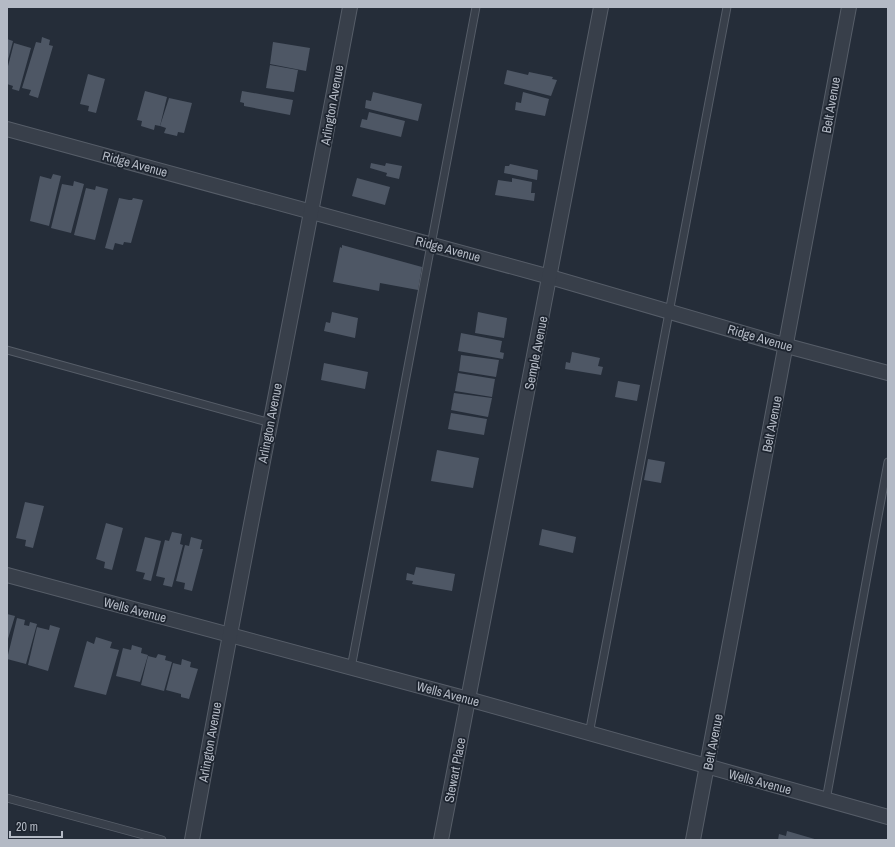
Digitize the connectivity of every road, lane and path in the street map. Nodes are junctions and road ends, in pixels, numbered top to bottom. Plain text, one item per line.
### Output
1 (350, 7) edge
2 (476, 7) edge
3 (601, 7) edge
4 (728, 7) edge
5 (849, 7) edge
6 (7, 129) edge
7 (312, 213) junction
8 (432, 245) junction
9 (550, 277) junction
10 (670, 312) junction
11 (787, 346) junction
12 (7, 350) edge
13 (888, 373) edge
14 (271, 422) junction
15 (888, 462) edge
16 (7, 575) edge
17 (229, 636) junction
18 (351, 668) junction
19 (468, 699) junction
20 (589, 734) junction
21 (708, 768) junction
22 (7, 798) edge
23 (826, 800) junction
24 (888, 817) edge
25 (162, 840) edge
26 (192, 840) edge
27 (441, 840) edge
28 (693, 840) edge

1 - 7 street, Arlington Avenue
2 - 8 lane
3 - 9 street, Semple Avenue
4 - 10 lane
5 - 11 street, Belt Avenue
6 - 7 street, Ridge Avenue
7 - 8 street, Ridge Avenue
7 - 14 street, Arlington Avenue
8 - 9 street, Ridge Avenue
8 - 18 lane
9 - 10 street, Ridge Avenue
9 - 19 street, Semple Avenue
10 - 11 street, Ridge Avenue
10 - 20 lane
11 - 13 street, Ridge Avenue
11 - 21 street, Belt Avenue
12 - 14 lane
14 - 17 street, Arlington Avenue
15 - 23 lane
16 - 17 street, Wells Avenue
17 - 18 street, Wells Avenue
17 - 26 street, Arlington Avenue
18 - 19 street, Wells Avenue
19 - 20 street, Wells Avenue
19 - 27 street, Stewart Place
20 - 21 street, Wells Avenue
21 - 23 street, Wells Avenue
21 - 28 street, Belt Avenue
22 - 25 lane
23 - 24 street, Wells Avenue

